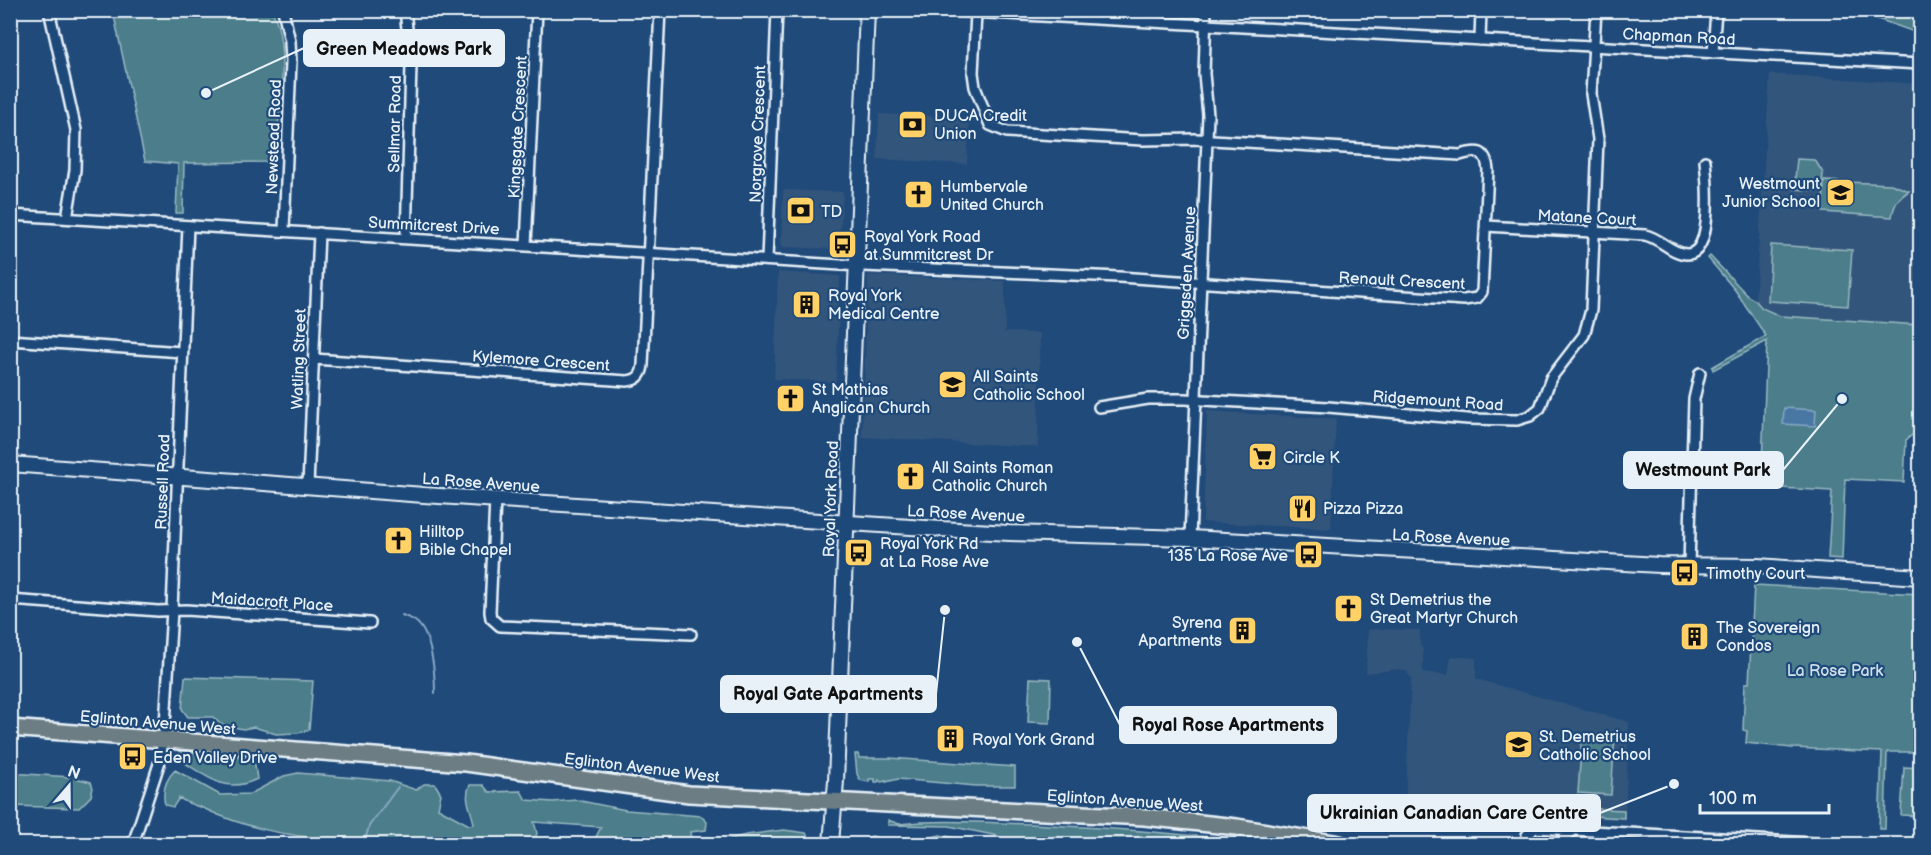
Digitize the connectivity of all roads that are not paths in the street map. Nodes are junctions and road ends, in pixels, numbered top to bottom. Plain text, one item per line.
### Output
1 (49, 10) edge
2 (283, 10) edge
3 (405, 10) edge
4 (537, 10) edge
5 (660, 10) edge
6 (777, 10) edge
7 (867, 10) edge
8 (933, 10) edge
9 (1206, 10) edge
10 (1481, 10) edge
11 (1596, 10) edge
12 (1716, 10) edge
13 (976, 13) junction
14 (1205, 25) junction
15 (1480, 40) junction
16 (1594, 47) junction
17 (1713, 53) junction
18 (1920, 64) edge
19 (1207, 140) junction
20 (1705, 161) dead end
21 (10, 215) edge
22 (67, 218) junction
23 (188, 226) junction
24 (1486, 226) junction
25 (284, 230) junction
26 (1594, 232) junction
27 (319, 233) junction
28 (406, 238) junction
29 (526, 245) junction
30 (649, 252) junction
31 (767, 260) junction
32 (856, 265) junction
33 (1200, 284) junction
34 (10, 340) edge
35 (182, 352) junction
36 (314, 359) junction
37 (1700, 373) dead end
38 (1196, 399) junction
39 (1099, 407) dead end
40 (10, 464) edge
41 (178, 476) junction
42 (308, 486) junction
43 (495, 500) junction
44 (845, 522) junction
45 (1190, 538) junction
46 (1689, 564) junction
47 (1920, 577) edge
48 (10, 600) edge
49 (172, 610) junction
50 (370, 623) dead end
51 (691, 634) dead end
52 (10, 728) edge
53 (164, 739) junction
54 (834, 802) junction
55 (1572, 831) junction
56 (1526, 840) edge
57 (133, 844) edge
58 (831, 844) edge
59 (1340, 844) edge
60 (1559, 844) edge
61 (1832, 844) edge

1 - 22 street
2 - 25 street, Newstead Road
3 - 28 street, Sellmar Road
4 - 29 street, Kingsgate Crescent
5 - 30 street
6 - 31 street, Norgrove Crescent
7 - 32 street, Royal York Road
8 - 13 street, Chapman Road
9 - 14 street, Griggsden Avenue
10 - 15 street
11 - 16 street, Ridgemount Road
12 - 17 street
13 - 14 street, Chapman Road
13 - 19 street, Renault Crescent
14 - 15 street, Chapman Road
14 - 19 street, Griggsden Avenue
15 - 16 street, Chapman Road
16 - 17 street, Chapman Road
16 - 26 street, Ridgemount Road
17 - 18 street, Chapman Road
19 - 24 street, Renault Crescent
19 - 33 street, Griggsden Avenue
20 - 26 street, Matane Court
21 - 22 street, Summitcrest Drive
22 - 23 street, Summitcrest Drive
23 - 25 street, Summitcrest Drive
23 - 35 street, Russell Road
24 - 26 street, Matane Court
24 - 33 street, Renault Crescent
25 - 27 street, Summitcrest Drive
26 - 38 street, Ridgemount Road
27 - 28 street, Summitcrest Drive
27 - 36 street, Watling Street
28 - 29 street, Summitcrest Drive
29 - 30 street, Summitcrest Drive
30 - 31 street, Summitcrest Drive
30 - 36 street, Kylemore Crescent
31 - 32 street, Summitcrest Drive
32 - 33 street, Renault Crescent
32 - 44 street, Royal York Road
33 - 38 street, Griggsden Avenue
34 - 35 street
35 - 41 street, Russell Road
36 - 42 street, Watling Street
37 - 46 street
38 - 39 street, Ridgemount Road
38 - 45 street, Griggsden Avenue
40 - 41 street, La Rose Avenue
41 - 42 street, La Rose Avenue
41 - 49 street, Russell Road
42 - 43 street, La Rose Avenue
43 - 44 street, La Rose Avenue
43 - 51 street
44 - 45 street, La Rose Avenue
44 - 54 street, Royal York Road
45 - 46 street, La Rose Avenue
46 - 47 street, La Rose Avenue
48 - 49 street, Maidacroft Place
49 - 50 street, Maidacroft Place
49 - 53 street, Russell Road
52 - 53 main road, Eglinton Avenue West
53 - 54 main road, Eglinton Avenue West
53 - 57 street
54 - 58 street, Royal York Road
54 - 59 main road, Eglinton Avenue West
55 - 56 street
55 - 60 street
55 - 61 street

